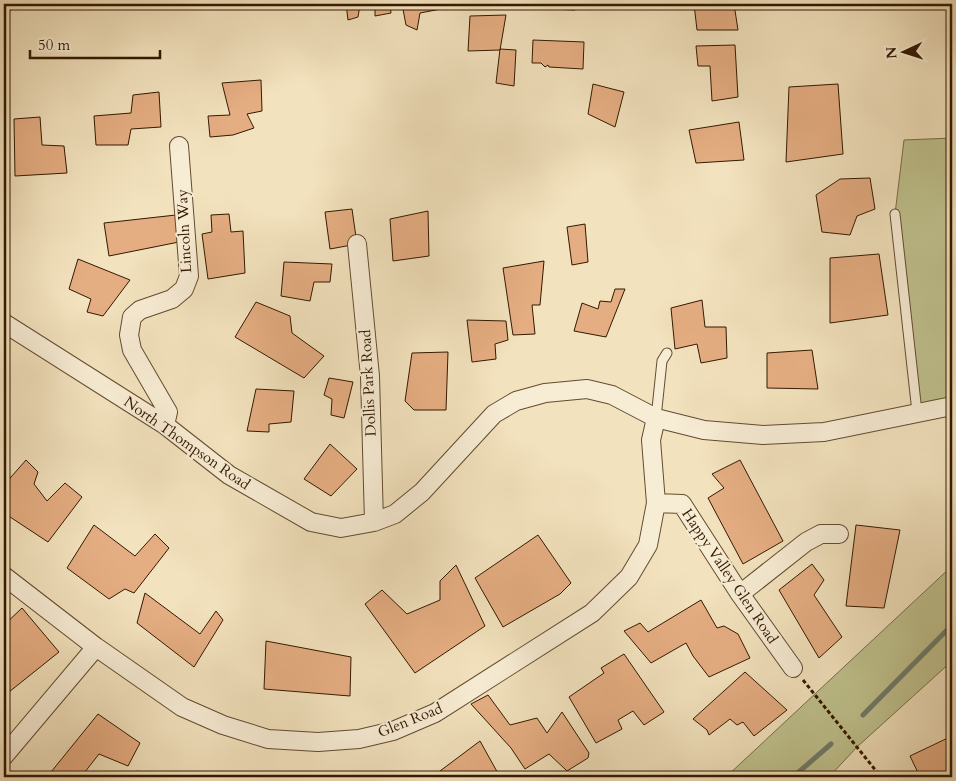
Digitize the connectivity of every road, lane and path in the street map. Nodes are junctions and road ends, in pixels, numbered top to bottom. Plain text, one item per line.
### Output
1 (179, 146) dead end
2 (895, 214) dead end
3 (357, 244) dead end
4 (4, 323) edge
5 (667, 352) dead end
6 (952, 406) edge
7 (917, 412) junction
8 (656, 418) junction
9 (165, 425) junction
10 (656, 503) junction
11 (374, 522) junction
12 (839, 534) dead end
13 (4, 576) edge
14 (740, 594) junction
15 (96, 646) junction
16 (794, 668) joint
17 (4, 756) edge
18 (881, 777) edge

1 - 9 street, Lincoln Way
2 - 7 lane
3 - 11 street, Dollis Park Road
4 - 9 street, North Thompson Road
5 - 8 lane
6 - 7 street, North Thompson Road
7 - 8 street, North Thompson Road
8 - 10 street, Glen Road
8 - 11 street, North Thompson Road
9 - 11 street, North Thompson Road
10 - 14 street, Happy Valley Glen Road
10 - 15 street, Glen Road
12 - 14 street
13 - 15 street, Glen Road
14 - 16 street, Happy Valley Glen Road
15 - 17 street
16 - 18 path

